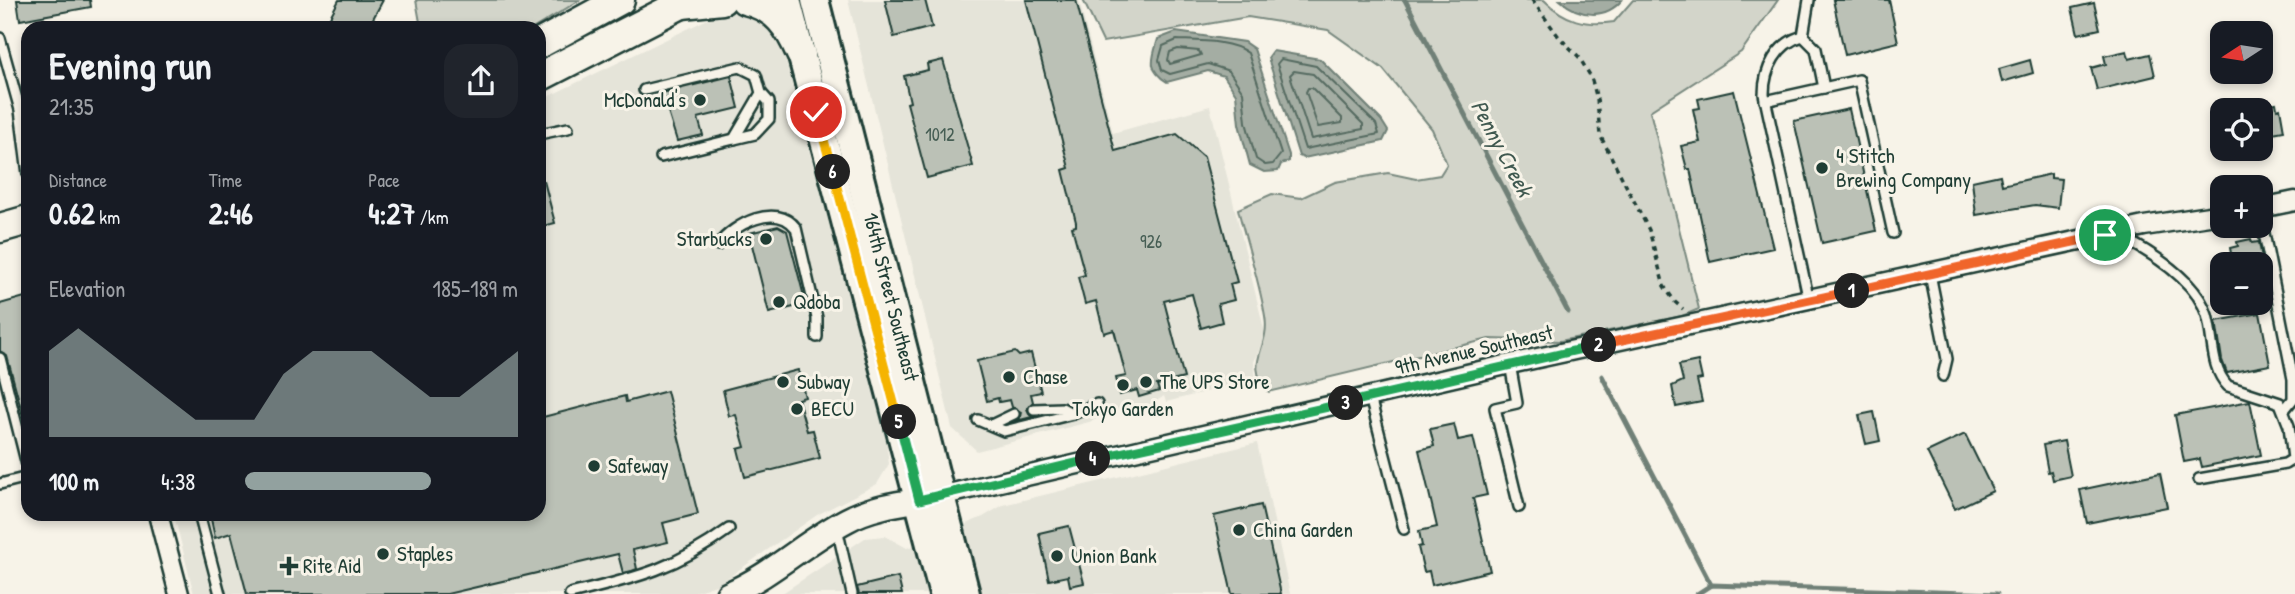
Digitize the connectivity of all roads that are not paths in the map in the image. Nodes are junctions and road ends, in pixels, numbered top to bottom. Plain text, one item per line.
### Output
1 (620, 0) edge
2 (722, 0) edge
3 (745, 0) edge
4 (787, 0) edge
5 (815, 0) edge
6 (1809, 0) edge
7 (686, 2) edge
8 (1803, 36) junction
9 (0, 38) edge
10 (546, 40) edge
11 (801, 54) junction
12 (546, 73) edge
13 (1824, 88) junction
14 (644, 90) dead end
15 (761, 93) junction
16 (1765, 101) junction
17 (21, 118) edge
18 (568, 128) dead end
19 (546, 133) edge
20 (734, 139) junction
21 (661, 157) dead end
22 (2295, 201) edge
23 (2273, 206) edge
24 (21, 208) edge
25 (0, 212) edge
26 (2210, 216) edge
27 (21, 222) edge
28 (0, 228) edge
29 (1893, 233) dead end
30 (2115, 233) junction
31 (21, 236) edge
32 (2265, 238) edge
33 (0, 241) edge
34 (718, 245) dead end
35 (1930, 274) junction
36 (1809, 301) junction
37 (817, 337) dead end
38 (0, 358) edge
39 (1510, 364) junction
40 (1943, 376) dead end
41 (1370, 397) junction
42 (1097, 404) dead end
43 (1034, 409) dead end
44 (2284, 410) junction
45 (1014, 414) dead end
46 (1073, 414) junction
47 (978, 420) dead end
48 (991, 425) junction
49 (21, 441) edge
50 (21, 479) edge
51 (2199, 479) dead end
52 (0, 484) edge
53 (931, 497) junction
54 (1519, 506) dead end
55 (160, 521) edge
56 (201, 521) edge
57 (836, 526) junction
58 (729, 529) dead end
59 (1404, 530) dead end
60 (178, 594) edge
61 (220, 594) edge
62 (569, 594) edge
63 (728, 594) edge
64 (852, 594) edge
65 (943, 594) edge
66 (966, 594) edge

1 - 10 main road
2 - 7 main road
3 - 11 main road
4 - 11 main road, 164th Street Southeast
5 - 53 main road, 164th Street Southeast
6 - 8 lane
7 - 12 main road
8 - 13 lane
8 - 16 lane
9 - 17 lane
11 - 53 main road, 164th Street Southeast
13 - 16 lane
13 - 29 lane
14 - 15 lane
15 - 20 lane
15 - 20 lane
16 - 36 lane
18 - 19 lane
20 - 21 lane
22 - 23 street
24 - 25 main road
26 - 30 street, 9th Avenue Southeast
27 - 28 main road
30 - 35 street, 9th Avenue Southeast
30 - 44 lane
31 - 33 main road
32 - 44 lane
34 - 37 lane
35 - 36 street, 9th Avenue Southeast
35 - 40 lane
36 - 39 street, 9th Avenue Southeast
38 - 49 lane
39 - 41 street, 9th Avenue Southeast
39 - 54 lane
41 - 53 street, 9th Avenue Southeast
41 - 59 lane
42 - 46 lane
43 - 46 lane
44 - 51 lane
45 - 48 lane
46 - 48 lane
47 - 48 lane
50 - 52 lane
53 - 57 street
53 - 65 main road, 164th Street Southeast
53 - 66 main road, 164th Street Southeast
55 - 60 street
56 - 61 lane
57 - 63 street
57 - 64 lane
58 - 62 lane

